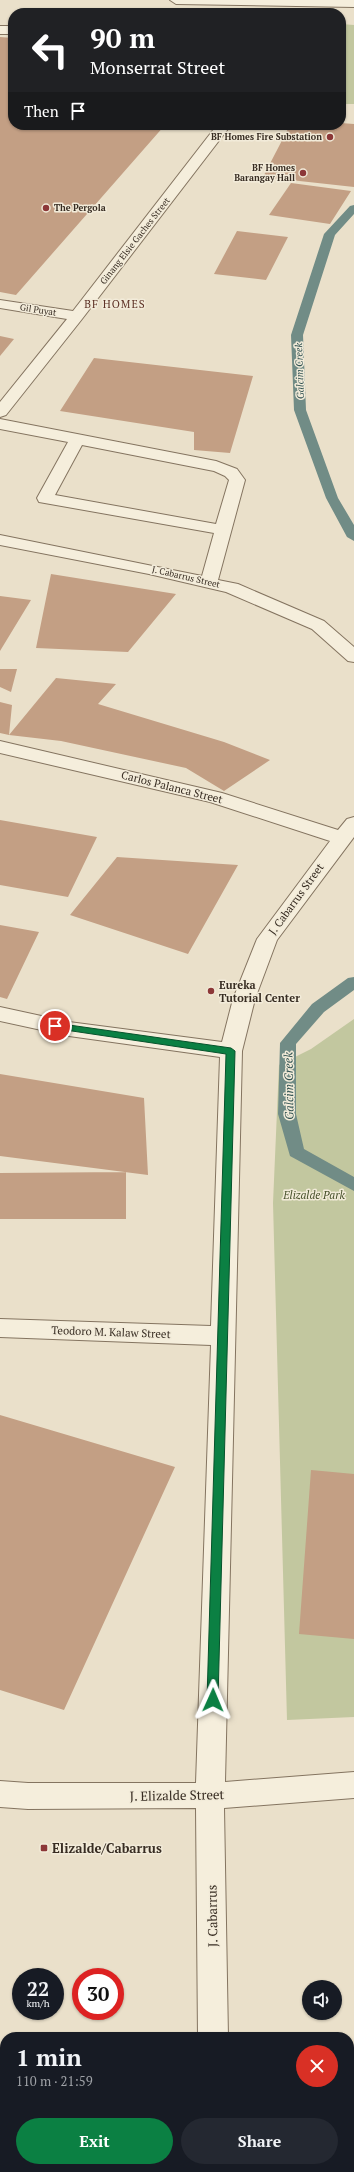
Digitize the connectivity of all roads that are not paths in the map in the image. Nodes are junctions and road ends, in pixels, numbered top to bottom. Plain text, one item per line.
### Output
1 (176, 0) edge
2 (354, 3) edge
3 (296, 5) edge
4 (220, 130) edge
5 (0, 304) edge
6 (77, 316) junction
7 (0, 412) edge
8 (0, 424) edge
9 (78, 438) junction
10 (224, 530) junction
11 (0, 540) edge
12 (209, 581) junction
13 (354, 657) edge
14 (0, 747) edge
15 (348, 830) edge
16 (0, 1014) edge
17 (231, 1051) junction
18 (0, 1328) edge
19 (223, 1336) junction
20 (354, 1785) edge
21 (0, 1794) edge
22 (210, 1795) junction
23 (213, 2032) edge

1 - 3 street
2 - 3 street
4 - 6 street, Ginang Elsie Gaches Street
5 - 6 street, Gil Puyat
6 - 7 street, Ginang Elsie Gaches Street
8 - 9 street
9 - 10 street
9 - 10 street
10 - 12 street
11 - 12 street, J. Cabarrus Street
12 - 13 street, J. Cabarrus Street
14 - 15 street, Carlos Palanca Street
15 - 17 street, J. Cabarrus Street
16 - 17 street
17 - 19 street, J. Cabarrus Street
18 - 19 street, Teodoro M. Kalaw Street
19 - 22 street, J. Cabarrus Street
20 - 22 street, J. Elizalde Street
21 - 22 street, J. Elizalde Street
22 - 23 street, J. Cabarrus

